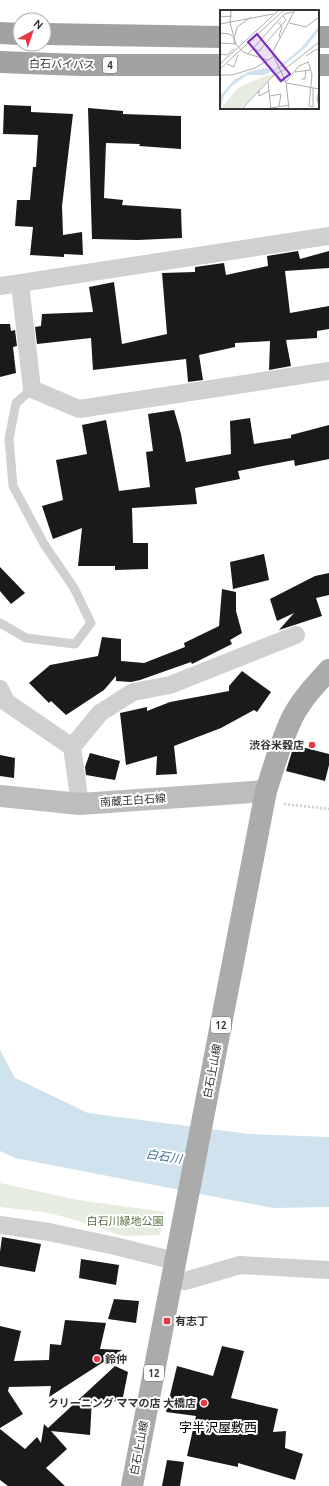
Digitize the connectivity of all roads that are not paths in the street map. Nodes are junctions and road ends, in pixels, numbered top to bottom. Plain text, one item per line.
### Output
1 (0, 33) edge
2 (12, 34) edge
3 (52, 34) edge
4 (220, 37) edge
5 (0, 62) edge
6 (220, 65) edge
7 (329, 236) edge
8 (20, 284) junction
9 (0, 286) edge
10 (329, 371) edge
11 (32, 389) junction
12 (0, 624) edge
13 (296, 636) dead end
14 (329, 670) edge
15 (0, 689) edge
16 (72, 747) junction
17 (0, 796) edge
18 (264, 800) junction
19 (80, 804) junction
20 (0, 1225) edge
21 (175, 1261) junction
22 (329, 1270) edge
23 (132, 1486) edge

1 - 2 highway
3 - 4 highway
5 - 6 highway, 白石バイパス / 4
7 - 8 street
8 - 9 street
8 - 11 street
10 - 11 street
11 - 12 lane
13 - 16 street
14 - 18 main road, 白石上山線 / 12
15 - 16 street
16 - 19 street
17 - 19 main road, 南蔵王白石線
18 - 19 main road, 南蔵王白石線
18 - 21 main road, 白石上山線 / 12
20 - 21 street
21 - 22 street
21 - 23 main road, 白石上山線 / 12

